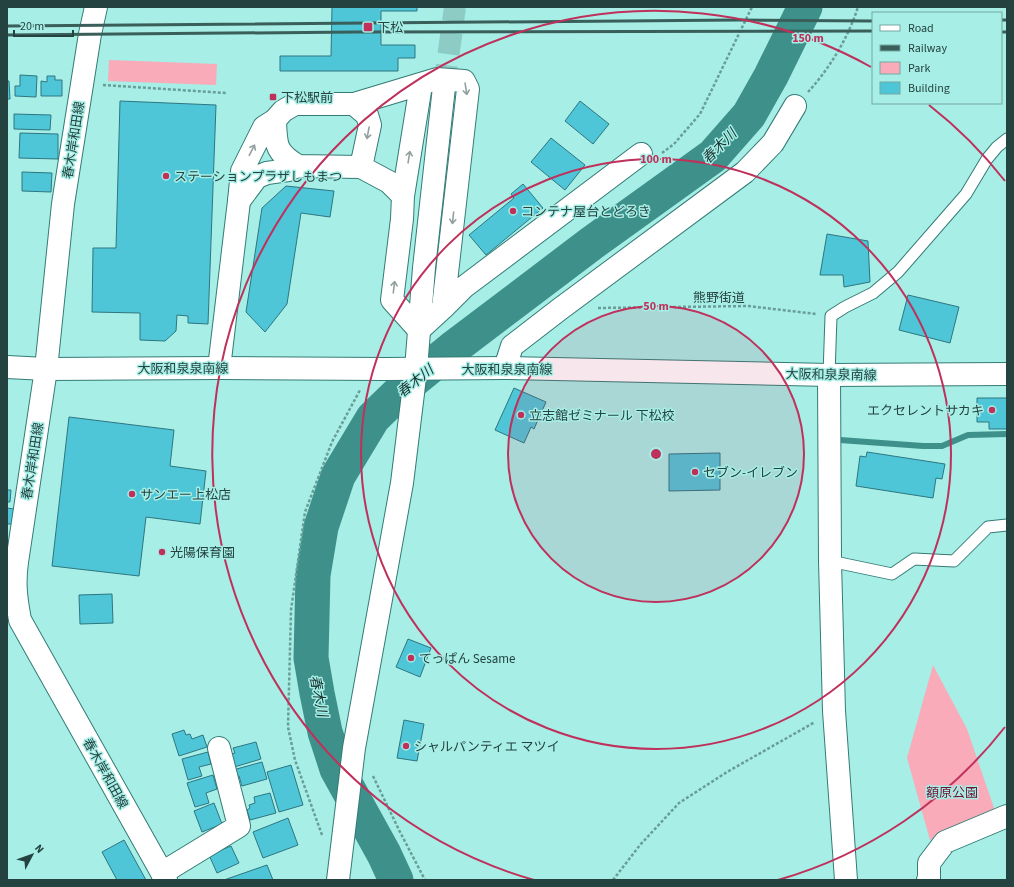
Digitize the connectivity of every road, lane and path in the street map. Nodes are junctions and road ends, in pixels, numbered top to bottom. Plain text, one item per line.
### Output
1 (96, 7) edge
2 (858, 7) edge
3 (100, 85) dead end
4 (421, 85) junction
5 (444, 87) tunnel mouth
6 (226, 93) dead end
7 (354, 104) junction
8 (795, 106) joint
9 (275, 120) junction
10 (1007, 139) edge
11 (641, 154) dead end
12 (298, 166) junction
13 (361, 167) junction
14 (403, 196) junction
15 (239, 201) junction
16 (443, 308) junction
17 (597, 308) dead end
18 (831, 316) junction
19 (418, 335) junction
20 (7, 367) edge
21 (219, 368) junction
22 (505, 368) junction
23 (46, 369) junction
24 (416, 369) junction
25 (1007, 374) edge
26 (829, 375) junction
27 (361, 388) dead end
28 (1007, 525) edge
29 (830, 562) junction
30 (11, 580) edge
31 (834, 711) junction
32 (219, 748) dead end
33 (372, 774) dead end
34 (1007, 816) edge
35 (322, 836) dead end
36 (164, 876) edge
37 (338, 880) edge
38 (425, 880) edge
39 (613, 880) edge
40 (846, 880) edge
41 (928, 880) edge

1 - 23 street, 春木岸和田線
2 - 8 path
3 - 6 path
4 - 7 street
14 -> 4 street
4 -> 16 street
5 - 19 street
7 - 9 street
7 -> 13 street
8 - 22 street
9 - 12 street
15 -> 9 street
10 - 18 lane
11 - 16 street
12 - 13 street
12 - 15 street
13 - 14 street
19 -> 14 street
15 - 21 street
16 - 19 street
17 - 18 path, 熊野街道
18 - 26 lane
19 - 24 street
20 - 23 street, 大阪和泉泉南線
21 - 23 street, 大阪和泉泉南線
21 - 24 street, 大阪和泉泉南線
22 - 24 street, 大阪和泉泉南線
22 - 26 street, 大阪和泉泉南線
23 - 30 street, 春木岸和田線
24 - 37 street
25 - 26 street, 大阪和泉泉南線
26 - 29 street
27 - 35 path
28 - 29 lane
29 - 31 street
30 - 36 street, 春木岸和田線
31 - 39 path
31 - 40 street
32 - 36 street
33 - 38 path
34 - 41 street

